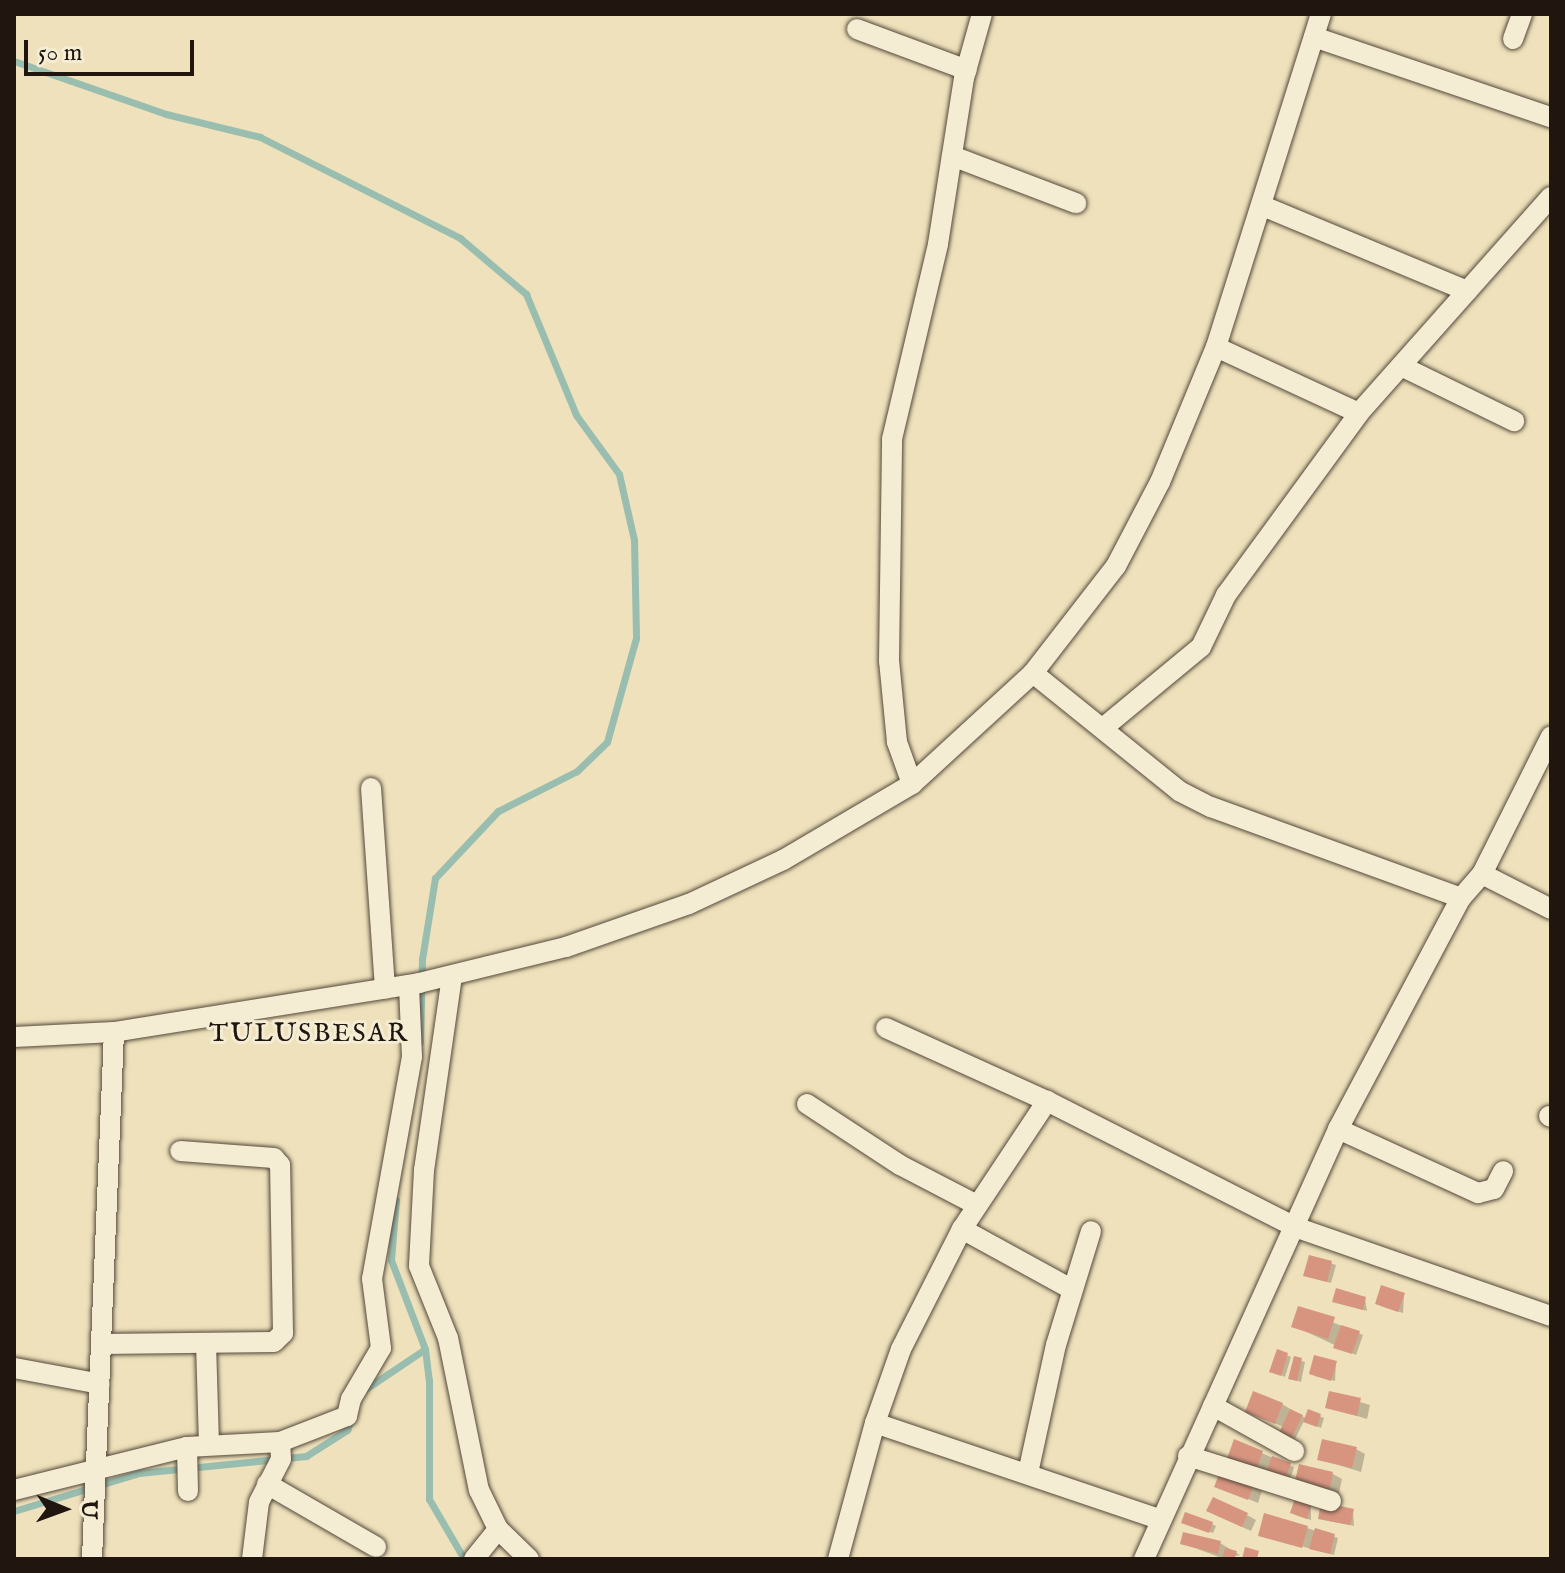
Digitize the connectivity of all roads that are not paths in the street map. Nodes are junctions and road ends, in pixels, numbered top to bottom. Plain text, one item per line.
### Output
1 (982, 14) edge
2 (1321, 14) edge
3 (1522, 14) edge
4 (857, 29) dead end
5 (1314, 37) junction
6 (1513, 39) dead end
7 (967, 70) junction
8 (1551, 117) edge
9 (952, 156) junction
10 (1551, 197) edge
11 (1076, 203) dead end
12 (1263, 206) junction
13 (1467, 291) junction
14 (1216, 347) junction
15 (1401, 366) junction
16 (1359, 413) junction
17 (1514, 421) dead end
18 (1033, 673) junction
19 (1103, 728) junction
20 (1549, 742) edge
21 (912, 784) junction
22 (371, 788) dead end
23 (1482, 874) junction
24 (1461, 898) junction
25 (1551, 909) edge
26 (452, 976) junction
27 (419, 983) junction
28 (385, 989) junction
29 (886, 1028) dead end
30 (114, 1032) junction
31 (14, 1037) edge
32 (1047, 1101) junction
33 (807, 1104) dead end
34 (1338, 1129) junction
35 (180, 1151) dead end
36 (1503, 1171) dead end
37 (977, 1205) junction
38 (1295, 1227) junction
39 (962, 1229) junction
40 (1091, 1231) dead end
41 (1071, 1289) junction
42 (1551, 1316) edge
43 (206, 1343) junction
44 (101, 1344) junction
45 (14, 1368) edge
46 (100, 1384) junction
47 (1213, 1406) junction
48 (875, 1423) junction
49 (209, 1443) junction
50 (281, 1450) junction
51 (1294, 1451) dead end
52 (1188, 1456) junction
53 (1028, 1473) junction
54 (94, 1481) junction
55 (267, 1484) junction
56 (14, 1490) edge
57 (1331, 1501) dead end
58 (1161, 1520) junction
59 (498, 1529) junction
60 (376, 1547) dead end
61 (92, 1559) edge
62 (252, 1559) edge
63 (474, 1559) edge
64 (529, 1559) edge
65 (838, 1559) edge
66 (1144, 1559) edge

1 - 7 street
2 - 5 street
3 - 6 street
4 - 7 street
5 - 8 street
5 - 12 street
7 - 9 street
9 - 11 street
9 - 21 street
10 - 13 street
12 - 13 street
12 - 14 street
13 - 15 street
14 - 16 street
14 - 18 street
15 - 16 street
15 - 17 street
16 - 19 street
18 - 19 street
18 - 21 street
19 - 24 street
20 - 23 street
21 - 26 street
22 - 28 street
23 - 24 street
23 - 25 street
24 - 34 street
26 - 27 street
26 - 59 street
27 - 28 street
27 - 50 street
28 - 30 street
29 - 32 street
30 - 31 street
30 - 44 street
32 - 37 street
32 - 38 street
33 - 37 street
34 - 36 street
34 - 38 street
35 - 43 street
37 - 39 street
38 - 42 street
38 - 47 street
39 - 41 street
39 - 48 street
40 - 41 street
41 - 53 street
43 - 44 street
43 - 49 street
44 - 46 street
45 - 46 street
46 - 54 street
47 - 51 street
47 - 52 street
48 - 53 street
48 - 65 street
49 - 50 street
49 - 54 street
50 - 55 street
52 - 57 street
52 - 58 street
53 - 58 street
54 - 56 street
54 - 61 street
55 - 60 street
55 - 62 street
58 - 66 street
59 - 63 street
59 - 64 street

